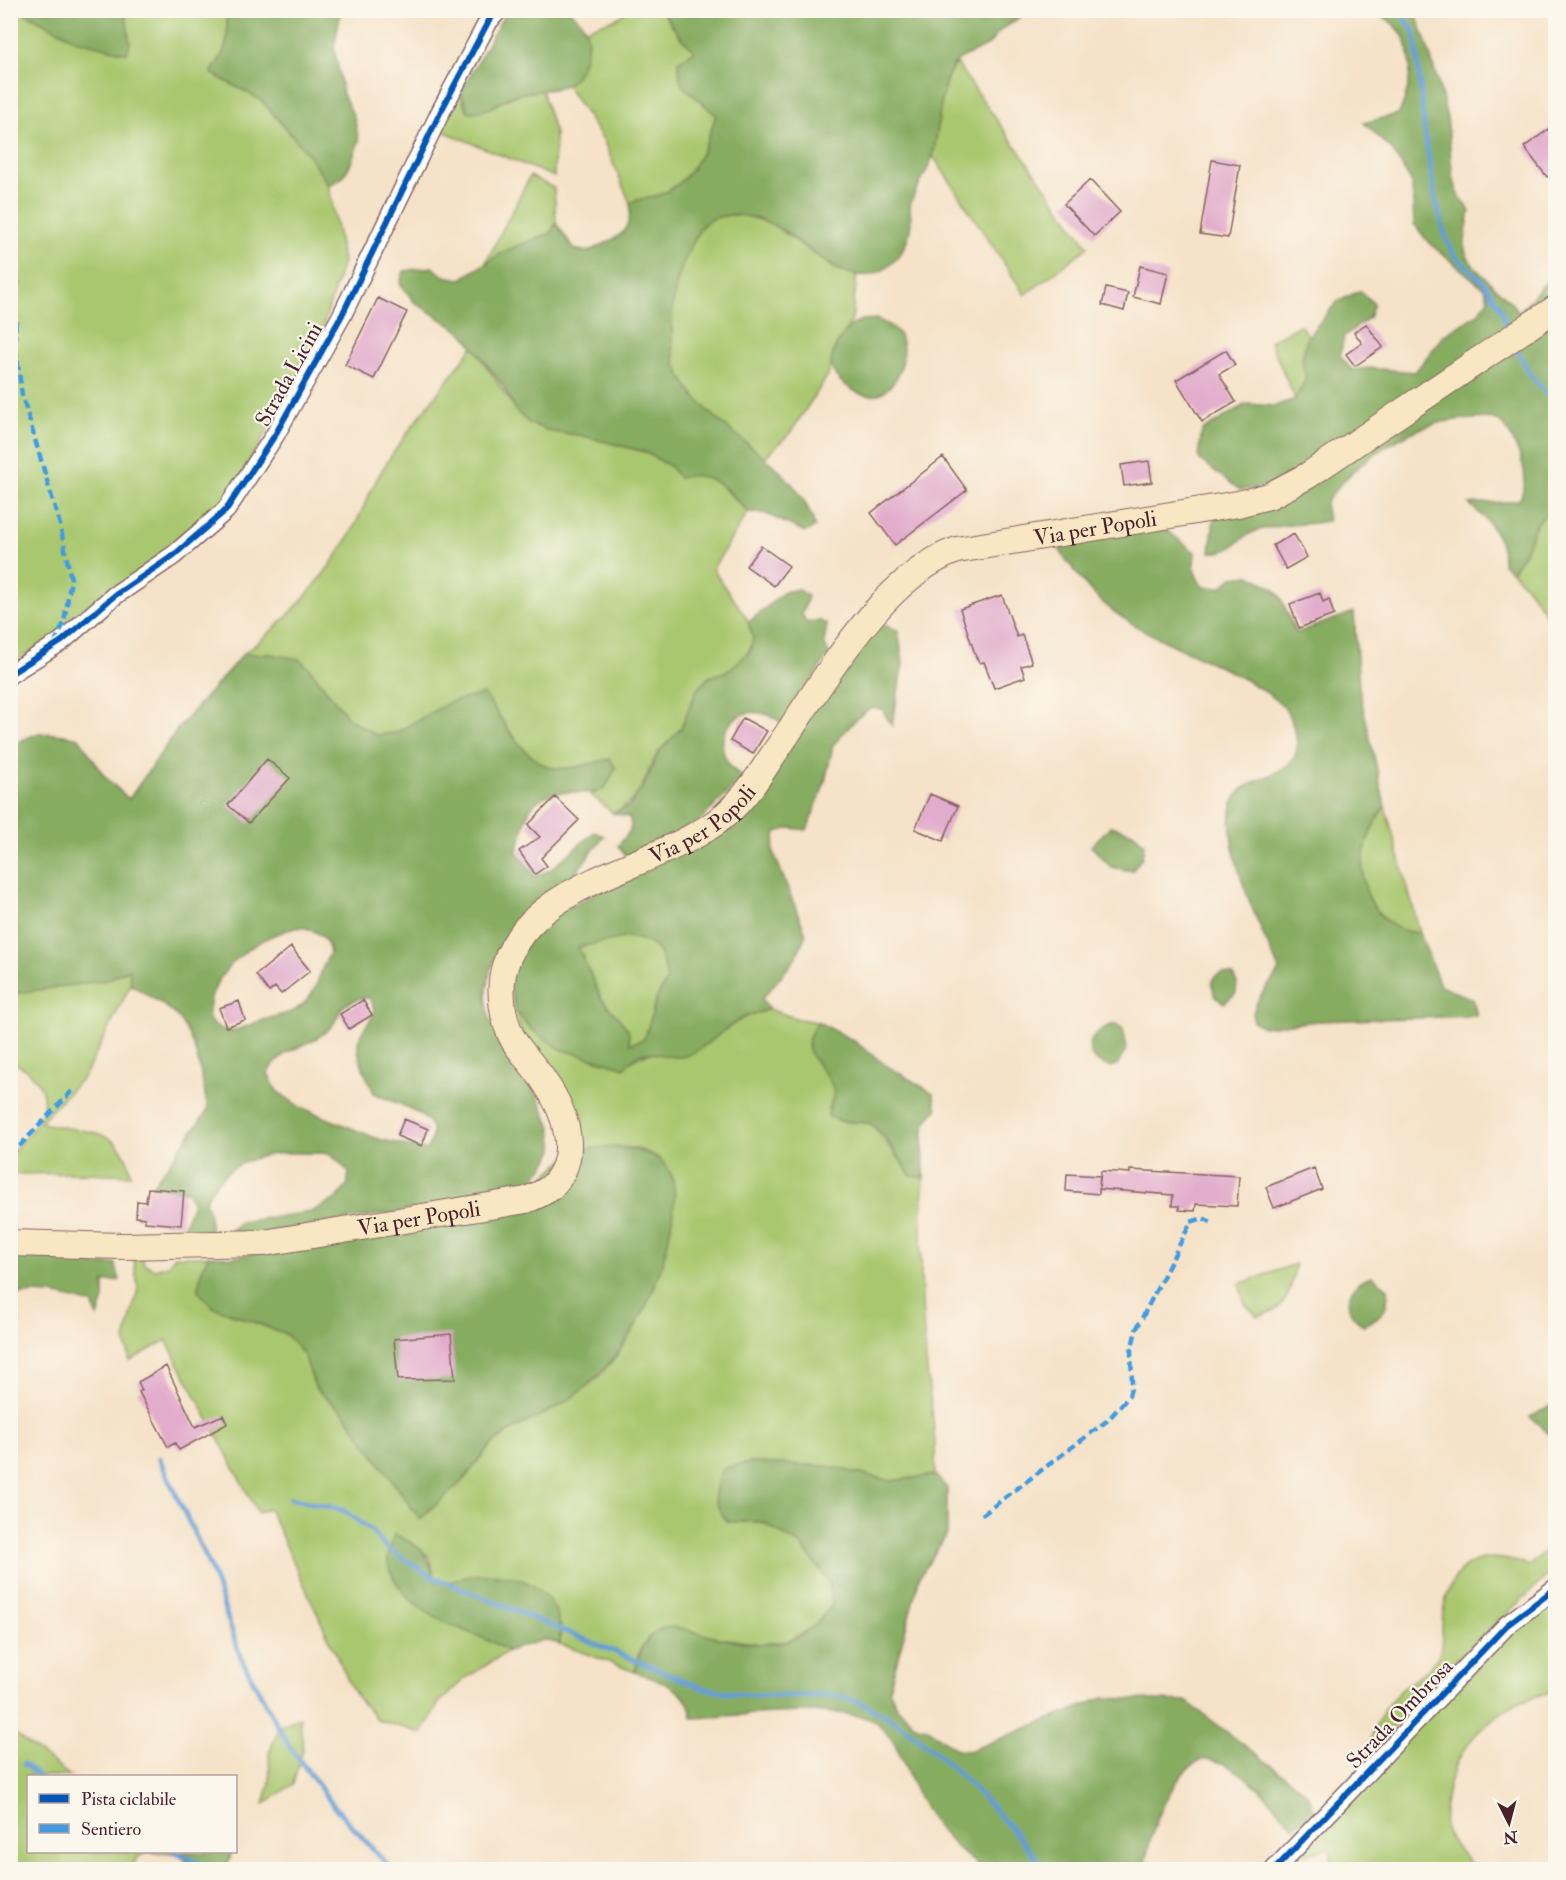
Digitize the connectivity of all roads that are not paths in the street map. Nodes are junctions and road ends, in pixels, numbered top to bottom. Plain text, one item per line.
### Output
1 (498, 10) edge
2 (1556, 308) edge
3 (10, 674) edge
4 (10, 1243) edge
5 (1556, 1588) edge
6 (1274, 1869) edge

1 - 3 street, Strada Licini
2 - 4 main road, Via per Popoli
5 - 6 street, Strada Ombrosa

